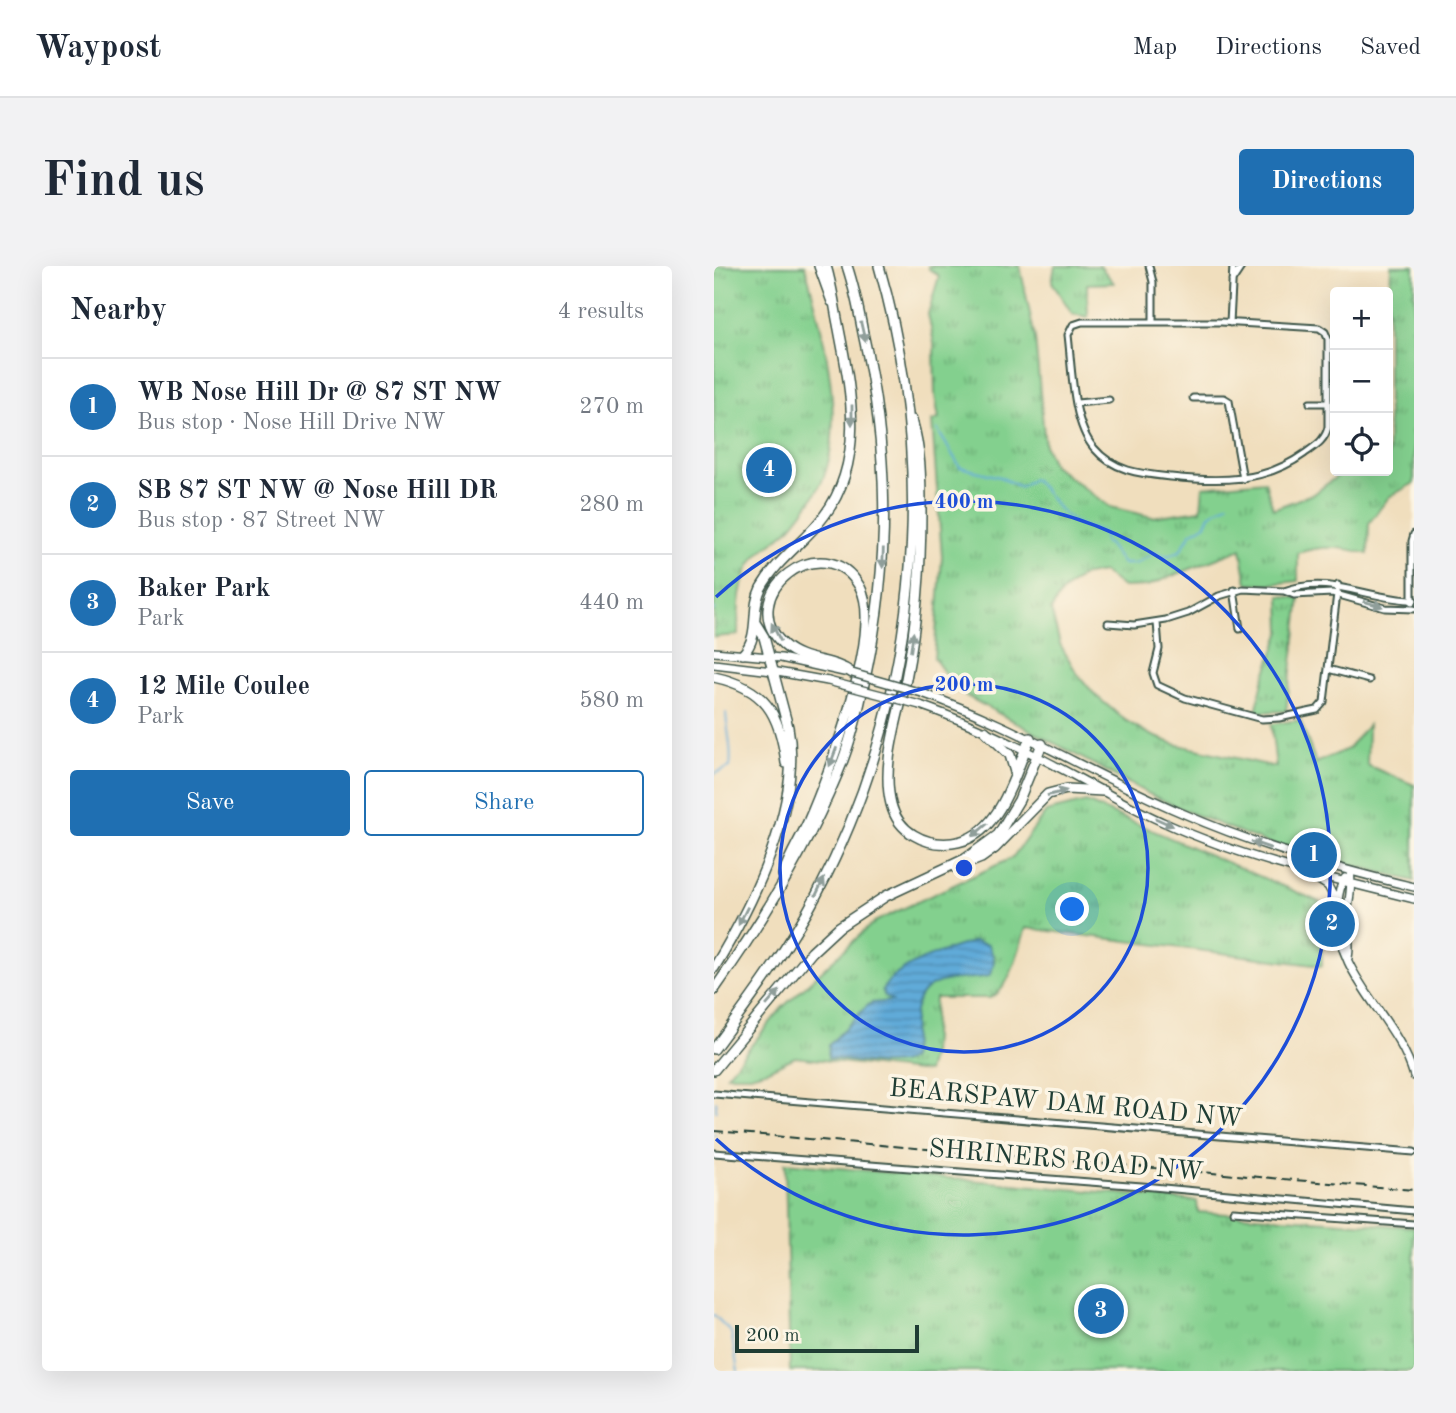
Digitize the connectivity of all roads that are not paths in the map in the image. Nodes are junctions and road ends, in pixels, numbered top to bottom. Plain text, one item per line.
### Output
1 (818, 266) edge
2 (827, 266) edge
3 (847, 266) edge
4 (879, 266) edge
5 (1149, 266) edge
6 (1233, 266) edge
7 (1242, 266) edge
8 (1232, 281) junction
9 (1153, 322) junction
10 (838, 323) junction
11 (1230, 323) junction
12 (1194, 398) dead end
13 (1110, 400) dead end
14 (1077, 403) junction
15 (1310, 403) dead end
16 (1328, 403) junction
17 (907, 405) junction
18 (1243, 478) junction
19 (1414, 534) edge
20 (1338, 585) junction
21 (1234, 590) junction
22 (1284, 591) junction
23 (1337, 594) junction
24 (1413, 600) edge
25 (1413, 609) edge
26 (1157, 622) junction
27 (1108, 623) dead end
28 (756, 624) junction
29 (1240, 629) dead end
30 (714, 652) edge
31 (743, 654) junction
32 (769, 657) junction
33 (714, 664) edge
34 (832, 666) junction
35 (1328, 669) junction
36 (772, 671) junction
37 (852, 673) joint
38 (714, 677) edge
39 (1369, 680) dead end
40 (985, 731) junction
41 (1030, 738) junction
42 (1042, 744) junction
43 (1025, 750) junction
44 (1037, 757) junction
45 (1015, 774) junction
46 (787, 787) junction
47 (1103, 791) junction
48 (1350, 871) junction
49 (1311, 874) junction
50 (921, 879) junction
51 (1342, 881) junction
52 (1352, 884) junction
53 (1414, 887) edge
54 (1414, 899) edge
55 (774, 900) junction
56 (1337, 903) junction
57 (1348, 958) junction
58 (714, 968) edge
59 (714, 990) edge
60 (714, 1049) edge
61 (714, 1070) edge
62 (1414, 1076) edge
63 (714, 1094) edge
64 (1414, 1152) edge
65 (714, 1153) edge
66 (1233, 1211) dead end
67 (1414, 1211) edge
68 (1414, 1224) edge

1 - 10 main road
2 - 10 highway
3 -> 55 highway
4 - 17 highway
5 - 9 street
6 - 8 street
7 - 8 street
8 - 11 street
9 - 11 street
9 - 14 street
10 -> 28 highway
11 - 16 street
12 - 18 street
13 - 14 street
14 - 18 street
15 - 16 street
16 - 18 street
45 -> 17 highway
60 -> 17 highway
19 - 24 street
20 - 22 street
20 - 23 street
20 - 24 street
21 - 22 street
21 - 26 street
21 - 29 street
22 - 23 street
23 -> 25 street
23 - 35 street
24 - 25 street
26 - 27 street
26 - 35 street
28 - 31 highway
28 - 32 highway
30 - 31 main road
31 - 32 main road
32 - 34 main road
32 - 36 highway
33 - 36 main road
34 - 37 highway
34 -> 55 highway
35 - 39 street
36 - 40 main road, bridge
36 - 46 highway
37 - 41 main road, bridge
38 - 46 highway
40 - 43 main road
40 - 45 highway
41 - 42 main road
41 - 43 highway
42 - 44 highway
48 -> 42 main road
43 - 44 main road
43 - 45 highway
44 - 47 main road
44 - 50 highway
46 -> 58 highway
47 -> 49 main road
50 -> 47 highway
48 - 51 main road
48 - 52 main road
48 - 53 main road
49 - 51 main road
49 - 56 main road
61 -> 50 highway
51 - 52 main road
51 - 56 main road
52 - 54 main road
52 - 57 main road
55 - 59 highway
56 - 57 main road
57 - 62 main road
63 - 64 street, BEARSPAW DAM ROAD NW
65 - 67 street, SHRINERS ROAD NW
66 - 68 street

